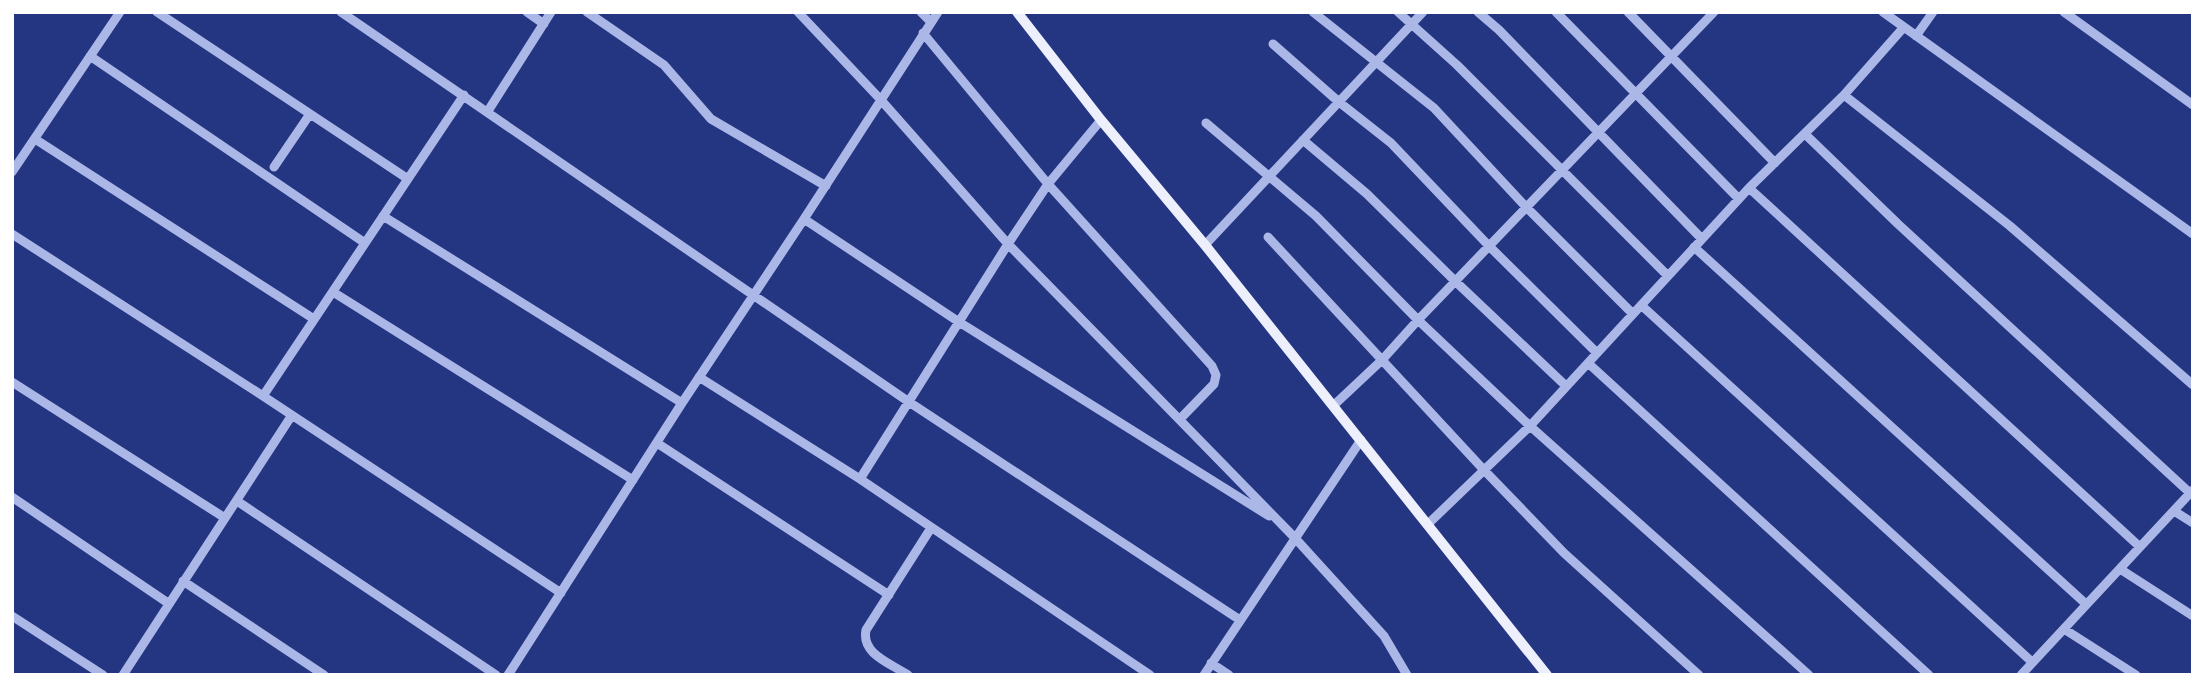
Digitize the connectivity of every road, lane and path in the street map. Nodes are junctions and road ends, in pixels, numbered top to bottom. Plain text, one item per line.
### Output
1 (120, 12) edge
2 (157, 12) edge
3 (341, 12) edge
4 (527, 12) edge
5 (551, 12) edge
6 (587, 12) edge
7 (798, 12) edge
8 (921, 12) edge
9 (938, 12) edge
10 (1017, 12) edge
11 (1314, 12) edge
12 (1398, 12) edge
13 (1423, 12) edge
14 (1478, 12) edge
15 (1556, 12) edge
16 (1628, 12) edge
17 (1714, 12) edge
18 (1883, 12) edge
19 (1933, 12) edge
20 (2064, 12) edge
21 (931, 22) junction
22 (544, 24) junction
23 (1412, 24) junction
24 (1904, 27) junction
25 (923, 33) junction
26 (1916, 36) junction
27 (1273, 44) dead end
28 (90, 56) junction
29 (1671, 57) junction
30 (1376, 62) junction
31 (1636, 93) junction
32 (464, 95) junction
33 (1844, 95) junction
34 (881, 100) junction
35 (1339, 102) junction
36 (2193, 104) edge
37 (488, 111) junction
38 (310, 114) junction
39 (1101, 120) junction
40 (1206, 122) dead end
41 (1599, 132) junction
42 (1805, 134) junction
43 (35, 139) junction
44 (1303, 140) junction
45 (1775, 163) junction
46 (274, 167) dead end
47 (1563, 170) junction
48 (12, 172) edge
49 (1270, 176) junction
50 (408, 178) junction
51 (1048, 184) junction
52 (826, 186) junction
53 (1749, 188) junction
54 (1739, 199) junction
55 (1526, 208) junction
56 (383, 216) junction
57 (804, 219) junction
58 (12, 234) edge
59 (2193, 234) edge
60 (1268, 237) dead end
61 (1702, 239) junction
62 (365, 243) junction
63 (1008, 244) junction
64 (1205, 245) junction
65 (1489, 246) junction
66 (1694, 247) junction
67 (1668, 276) junction
68 (1455, 281) junction
69 (333, 292) junction
70 (755, 295) junction
71 (1641, 305) junction
72 (1633, 314) junction
73 (314, 319) junction
74 (1418, 320) junction
75 (959, 322) junction
76 (1597, 353) junction
77 (1382, 360) junction
78 (1588, 363) junction
79 (699, 377) junction
80 (12, 382) edge
81 (2193, 385) edge
82 (1566, 387) junction
83 (263, 396) junction
84 (909, 401) junction
85 (682, 403) junction
86 (1333, 406) junction
87 (292, 415) junction
88 (1180, 419) junction
89 (1530, 426) junction
90 (1361, 440) junction
91 (657, 443) junction
92 (1483, 470) junction
93 (633, 480) junction
94 (860, 480) junction
95 (2191, 491) edge
96 (12, 496) edge
97 (237, 501) junction
98 (2174, 511) junction
99 (225, 518) junction
100 (2193, 523) edge
101 (1282, 524) junction
102 (1428, 524) junction
103 (931, 528) junction
104 (1296, 538) junction
105 (2140, 547) junction
106 (2120, 569) junction
107 (183, 581) junction
108 (561, 593) junction
109 (889, 595) junction
110 (168, 603) junction
111 (2086, 604) junction
112 (12, 616) edge
113 (2193, 616) edge
114 (1240, 620) junction
115 (2064, 629) junction
116 (2032, 662) junction
117 (1212, 663) junction
118 (103, 675) edge
119 (123, 675) edge
120 (324, 675) edge
121 (496, 675) edge
122 (508, 675) edge
123 (908, 675) edge
124 (1150, 675) edge
125 (1204, 675) edge
126 (1229, 675) edge
127 (1407, 675) edge
128 (1547, 675) edge
129 (1699, 675) edge
130 (1809, 675) edge
131 (1929, 675) edge
132 (2021, 675) edge
133 (2136, 675) edge

1 - 28 street
2 - 38 street
3 - 32 street
4 - 22 street
5 - 22 street
6 - 52 street
7 - 34 street
8 - 21 street
9 - 21 street
10 - 39 main road
11 - 30 street
12 - 23 street
13 - 23 street
14 - 41 street
15 - 31 street
16 - 29 street
17 - 29 street
18 - 24 street
19 - 26 street
20 - 36 street
21 - 25 street
22 - 37 street
23 - 30 street
23 - 47 street
24 - 26 street
24 - 33 street
25 - 34 street
25 - 51 street
26 - 59 street
27 - 35 street
28 - 43 street
28 - 62 street
29 - 31 street
29 - 45 street
30 - 35 street
30 - 55 street
31 - 41 street
31 - 54 street
32 - 37 street
32 - 50 street
33 - 42 street
33 - 81 street
34 - 52 street
34 - 63 street
35 - 44 street
35 - 65 street
37 - 70 street
38 - 46 street
38 - 50 street
39 - 51 street
39 - 64 main road
40 - 49 street
41 - 47 street
41 - 61 street
42 - 45 street
42 - 95 street
43 - 48 street
43 - 73 street
44 - 49 street
44 - 68 street
45 - 53 street
47 - 55 street
47 - 67 street
49 - 64 street
49 - 74 street
50 - 56 street
51 - 63 street
51 - 88 street
52 - 57 street
53 - 54 street
53 - 105 street
54 - 61 street
55 - 65 street
55 - 72 street
56 - 62 street
56 - 85 street
57 - 70 street
57 - 75 street
58 - 83 street
60 - 77 street
61 - 66 street
62 - 69 street
63 - 75 street
63 - 88 street
64 - 86 main road
65 - 68 street
65 - 76 street
66 - 67 street
66 - 111 street
67 - 71 street
68 - 74 street
68 - 82 street
69 - 73 street
69 - 93 street
70 - 79 street
70 - 84 street
71 - 72 street
71 - 116 street
72 - 76 street
73 - 83 street
74 - 77 street
74 - 89 street
75 - 84 street
75 - 101 street
76 - 78 street
77 - 86 street
77 - 92 street
78 - 82 street
78 - 131 street
79 - 85 street
79 - 94 street
80 - 99 street
82 - 89 street
83 - 87 street
84 - 94 street
84 - 114 street
85 - 91 street
86 - 90 main road
87 - 97 street
87 - 108 street
88 - 101 street
89 - 92 street
89 - 130 street
90 - 102 main road
90 - 104 street
91 - 93 street
91 - 109 street
92 - 102 street
92 - 129 street
93 - 108 street
94 - 103 street
95 - 98 street
96 - 110 street
97 - 99 street
97 - 121 street
98 - 100 street
98 - 105 street
99 - 107 street
101 - 104 street
102 - 128 main road
103 - 109 street
103 - 124 street
104 - 114 street
104 - 127 street
105 - 106 street
106 - 111 street
106 - 113 street
107 - 110 street
107 - 120 street
108 - 122 street
109 - 123 street
110 - 119 street
111 - 115 street
112 - 118 street
114 - 117 street
115 - 116 street
115 - 133 street
116 - 132 street
117 - 125 street
117 - 126 street

